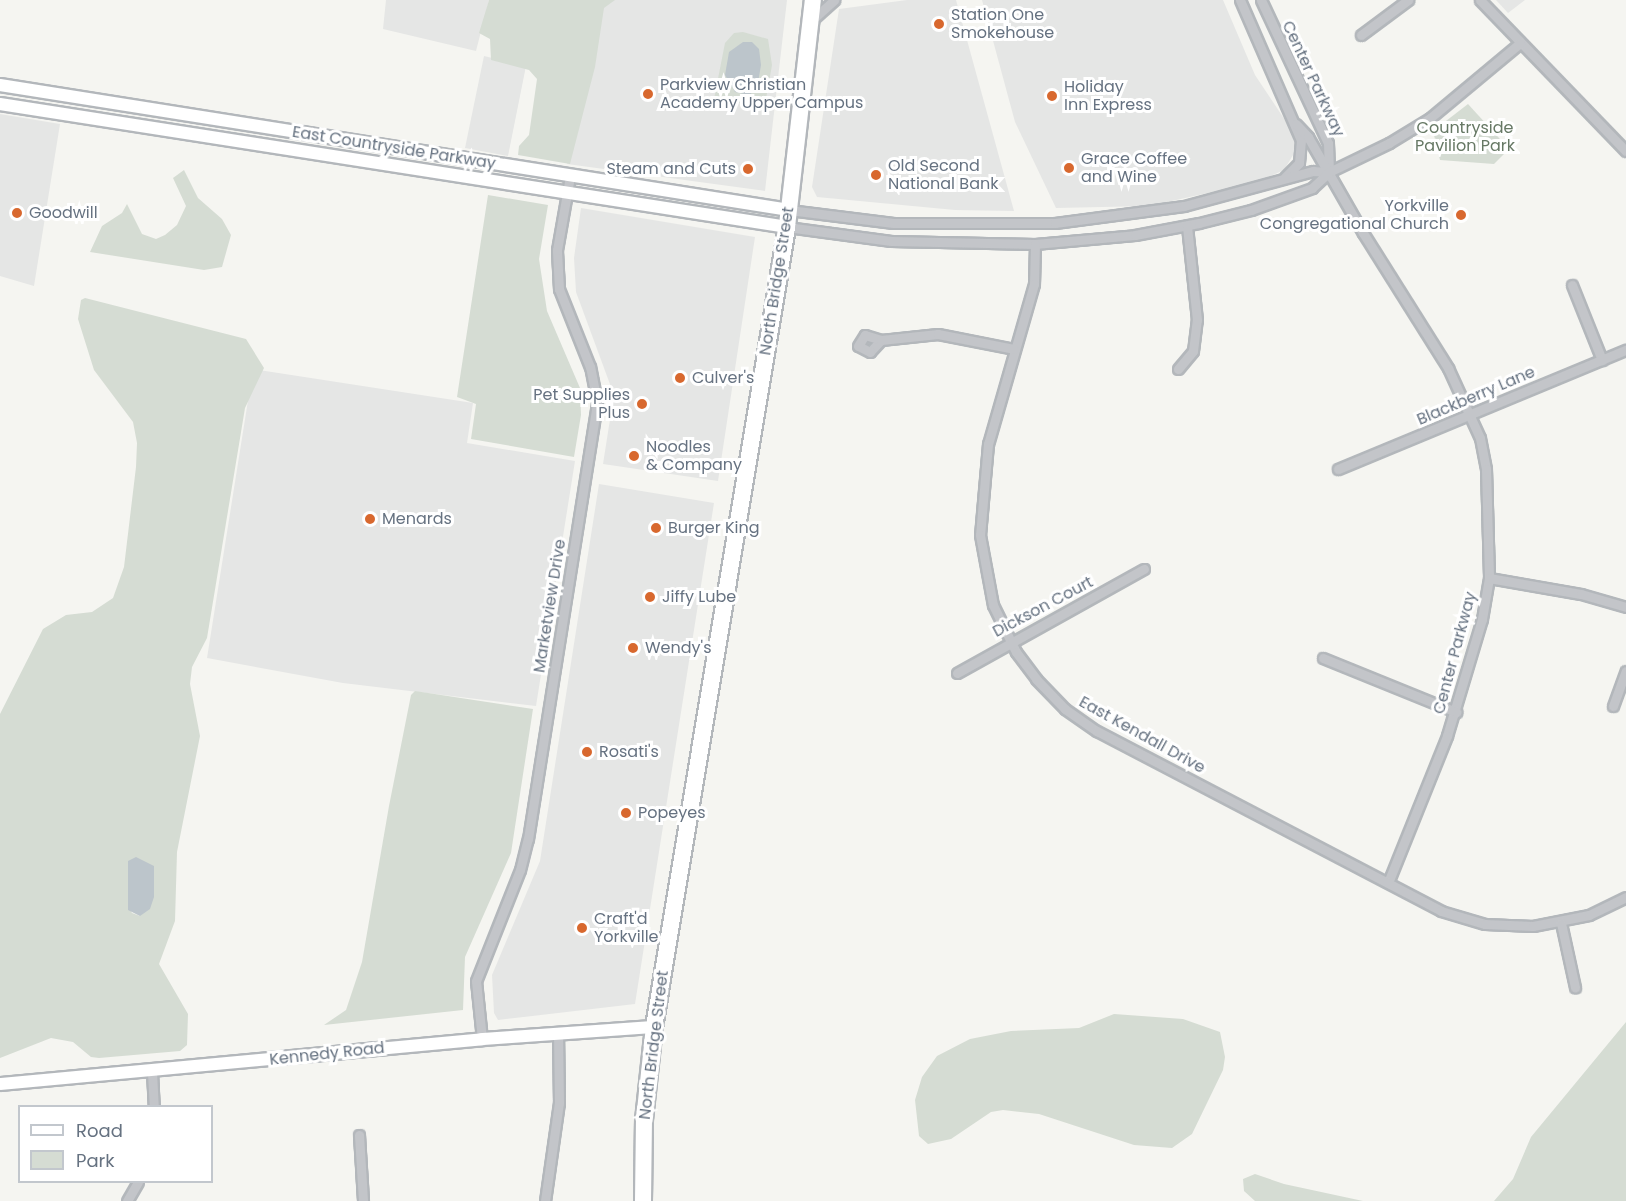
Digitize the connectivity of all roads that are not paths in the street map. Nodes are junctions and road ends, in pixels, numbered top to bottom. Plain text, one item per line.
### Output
1 (813, 0) edge
2 (834, 0) edge
3 (1240, 0) edge
4 (1261, 0) edge
5 (1408, 0) edge
6 (1480, 0) edge
7 (811, 22) junction
8 (1360, 35) dead end
9 (1520, 43) junction
10 (0, 85) edge
11 (0, 104) edge
12 (174, 113) junction
13 (1296, 124) junction
14 (171, 130) junction
15 (314, 135) junction
16 (1626, 151) edge
17 (310, 153) junction
18 (1329, 172) junction
19 (570, 176) junction
20 (1280, 181) junction
21 (567, 193) junction
22 (789, 210) junction
23 (1187, 226) junction
24 (787, 227) junction
25 (1035, 244) junction
26 (1572, 285) dead end
27 (881, 340) dead end
28 (1014, 349) junction
29 (1626, 350) edge
30 (1602, 360) junction
31 (1178, 369) dead end
32 (1470, 415) junction
33 (1338, 470) dead end
34 (1144, 569) dead end
35 (1489, 578) junction
36 (1626, 607) edge
37 (1010, 641) junction
38 (1323, 658) dead end
39 (1626, 671) edge
40 (957, 673) dead end
41 (1613, 706) dead end
42 (1456, 712) junction
43 (1388, 883) junction
44 (1626, 897) edge
45 (1561, 923) junction
46 (1575, 987) dead end
47 (654, 1027) junction
48 (558, 1034) junction
49 (482, 1039) junction
50 (152, 1072) junction
51 (0, 1084) edge
52 (154, 1105) edge
53 (359, 1135) dead end
54 (137, 1183) edge
55 (127, 1201) edge
56 (363, 1201) edge
57 (545, 1201) edge
58 (643, 1201) edge

1 - 7 highway, North Bridge Street
2 - 7 street
3 - 13 street, Center Parkway
4 - 18 street, Center Parkway
5 - 8 street
6 - 9 street
7 - 22 highway, North Bridge Street
9 - 16 street
9 - 18 street
10 - 12 street, East Countryside Parkway
11 - 14 street, East Countryside Parkway
12 - 14 street
12 - 15 street, East Countryside Parkway
13 - 18 street, Center Parkway
13 - 20 street, Center Parkway
14 - 17 street, East Countryside Parkway
15 - 17 street
15 - 19 street, East Countryside Parkway
17 - 21 street, East Countryside Parkway
18 - 20 street
18 - 23 street
18 - 32 street, Center Parkway
19 - 21 street, Marketview Drive
19 - 22 street, East Countryside Parkway
20 - 22 street
21 - 24 street, East Countryside Parkway
21 - 49 street, Marketview Drive
22 - 24 highway, North Bridge Street
23 - 25 street
23 - 31 street
24 - 25 street
24 - 47 highway, North Bridge Street
25 - 28 street, East Kendall Drive
26 - 30 street
27 - 28 street
28 - 37 street, East Kendall Drive
29 - 30 street, Blackberry Lane
30 - 32 street, Blackberry Lane
32 - 33 street, Blackberry Lane
32 - 35 street, Center Parkway
34 - 37 street, Dickson Court
35 - 36 street
35 - 42 street, Center Parkway
37 - 40 street, Dickson Court
37 - 43 street, East Kendall Drive
38 - 42 street
39 - 41 street
42 - 43 street, Center Parkway
43 - 45 street, East Kendall Drive
44 - 45 street, East Kendall Drive
45 - 46 street
47 - 48 street, Kennedy Road
47 - 58 highway, North Bridge Street
48 - 49 street, Kennedy Road
48 - 57 street
49 - 50 street, Kennedy Road
50 - 51 street, Kennedy Road
50 - 52 street
53 - 56 street
54 - 55 street

